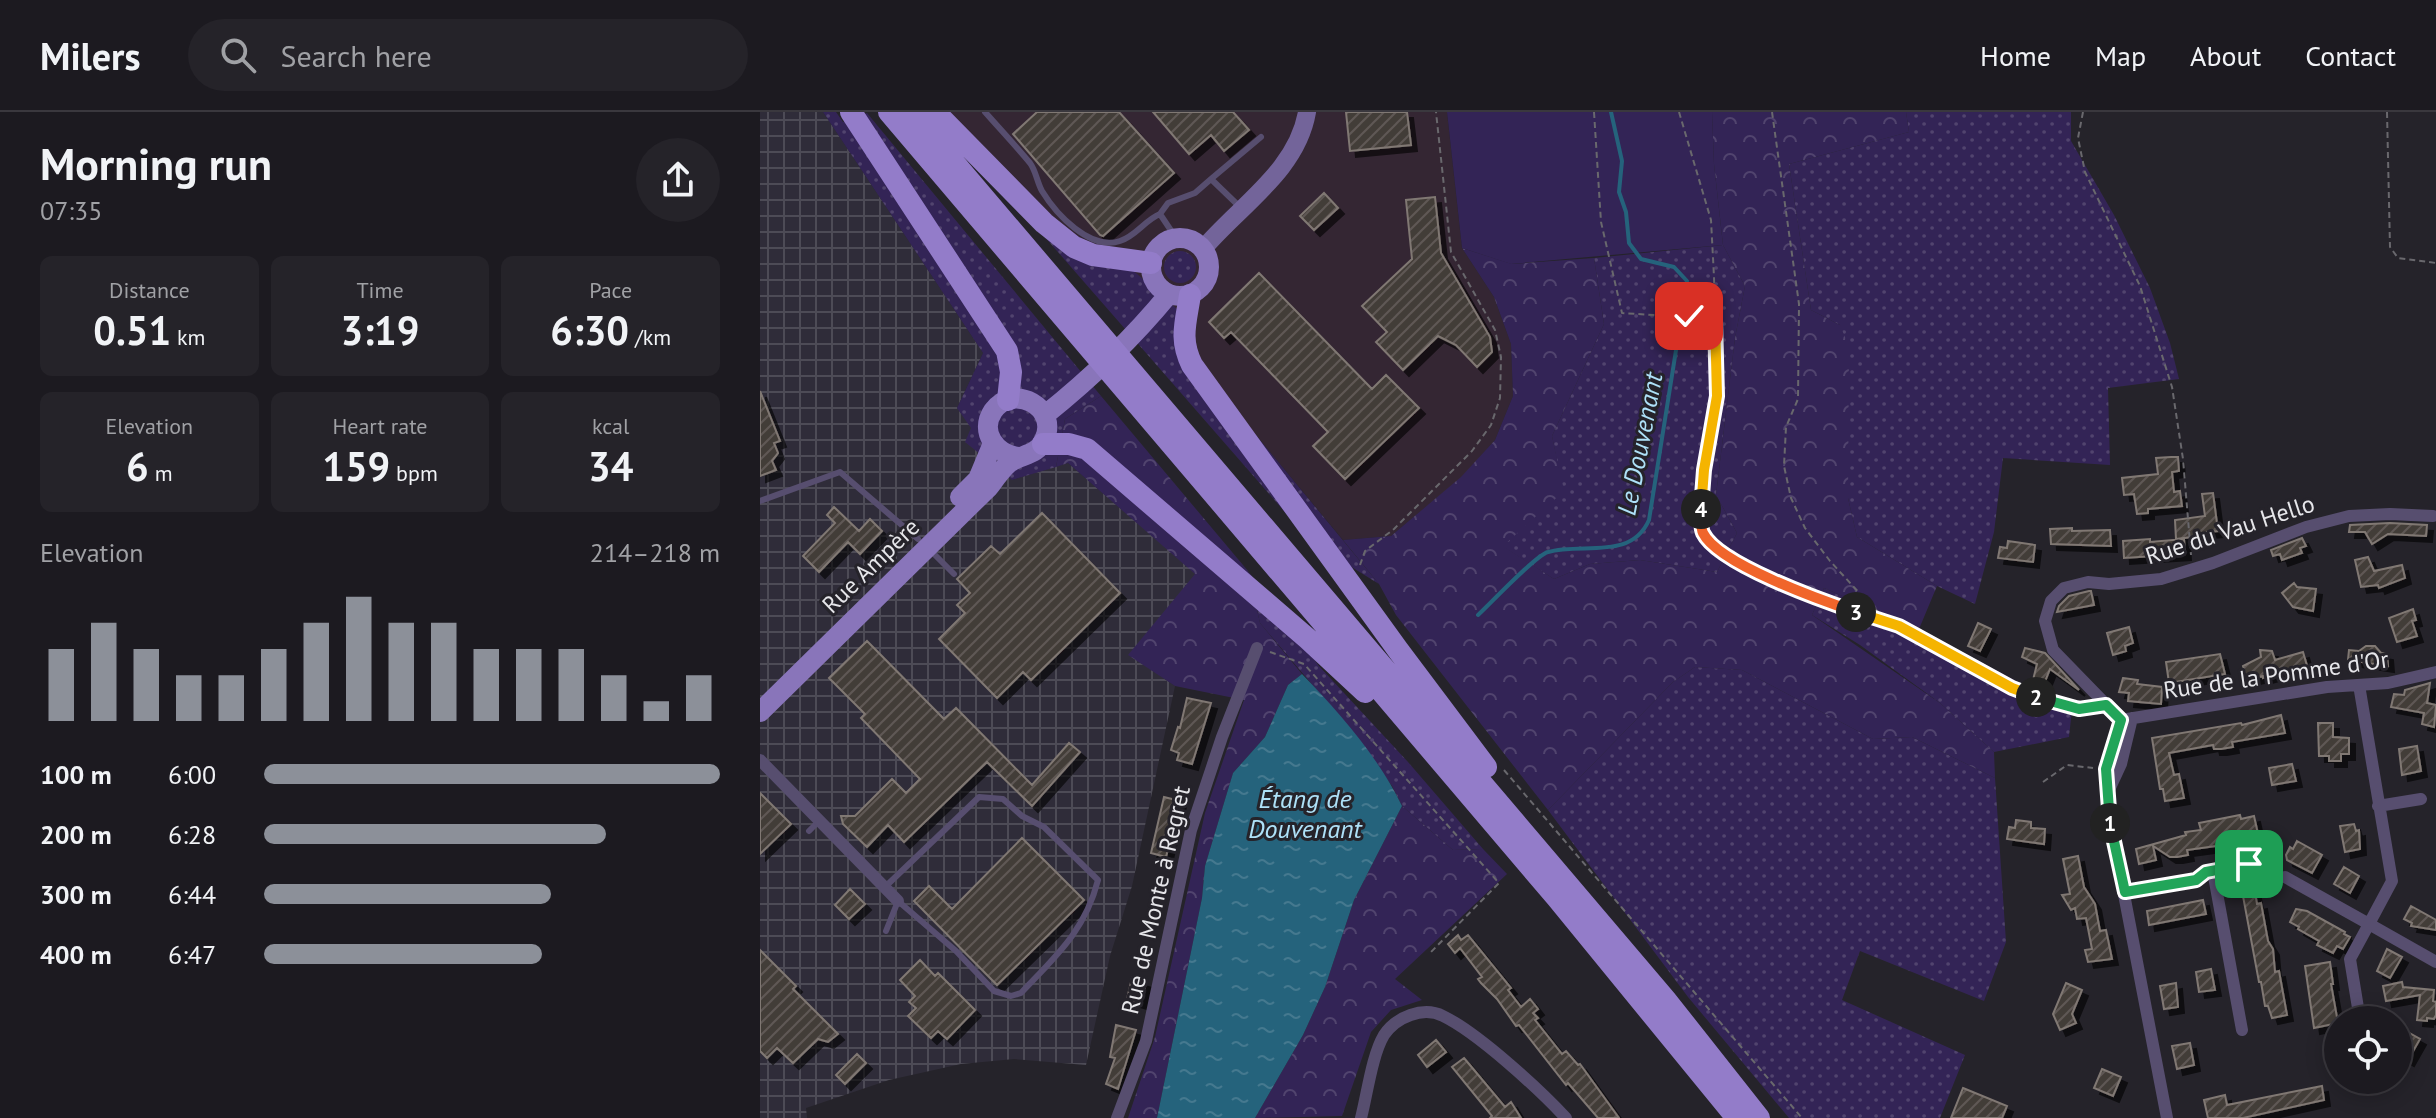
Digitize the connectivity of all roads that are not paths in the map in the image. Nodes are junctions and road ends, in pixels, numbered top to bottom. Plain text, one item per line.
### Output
1 (851, 112) edge
2 (889, 112) edge
3 (911, 112) edge
4 (935, 112) edge
5 (985, 112) edge
6 (1307, 112) edge
7 (1261, 137) dead end
8 (1211, 179) junction
9 (1241, 208) junction
10 (1160, 214) junction
11 (1176, 238) junction
12 (1203, 249) junction
13 (1151, 263) junction
14 (1179, 295) junction
15 (1008, 400) junction
16 (1045, 415) junction
17 (993, 443) junction
18 (1043, 444) junction
19 (1018, 457) junction
20 (760, 501) edge
21 (2433, 516) dead end
22 (923, 543) junction
23 (954, 574) dead end
24 (1257, 648) road end
25 (2436, 672) edge
26 (2359, 685) junction
27 (760, 695) edge
28 (760, 712) edge
29 (2126, 719) junction
30 (1418, 734) junction
31 (760, 760) edge
32 (2107, 795) junction
33 (2421, 799) dead end
34 (2378, 806) junction
35 (819, 821) junction
36 (809, 831) dead end
37 (1548, 861) junction
38 (2264, 870) dead end
39 (2213, 871) junction
40 (2285, 877) dead end
41 (885, 887) junction
42 (2125, 892) junction
43 (898, 901) junction
44 (2369, 924) junction
45 (886, 931) dead end
46 (2436, 962) edge
47 (2358, 1006) edge
48 (2242, 1030) dead end
49 (1117, 1118) edge
50 (1361, 1118) edge
51 (1566, 1118) edge
52 (1737, 1118) edge
53 (1759, 1118) edge
54 (2167, 1118) edge

1 - 15 highway
2 - 30 highway
3 - 37 highway
4 - 13 highway
5 - 10 lane
6 - 9 main road
7 - 8 lane
8 - 9 lane
8 - 10 lane
9 - 12 main road
10 - 11 lane
11 - 12 main road
11 - 13 main road
12 - 14 main road
13 - 14 main road
14 - 16 main road
14 - 37 highway
15 - 16 main road
15 - 17 main road
16 - 18 main road
17 - 19 main road
17 - 22 main road, Rue Ampère
18 - 19 main road
18 - 30 highway
19 - 22 main road, Rue Ampère
20 - 22 lane
21 - 29 street, Rue du Vau Hello
22 - 23 lane
22 - 27 main road, Rue Ampère
22 - 28 main road, Rue Ampère
24 - 49 street, Rue de Monte à Regret
25 - 26 street, Rue de la Pomme d'Or
26 - 29 street, Rue de la Pomme d'Or
26 - 34 street
29 - 32 street
29 - 32 street
30 - 52 highway
31 - 35 street
32 - 42 street
33 - 34 street
34 - 44 street
35 - 36 lane
35 - 41 street
37 - 53 highway
38 - 39 street
39 - 42 street
39 - 48 street
40 - 44 street
41 - 43 street
41 - 43 lane
42 - 54 street
43 - 45 lane
44 - 46 street
44 - 47 street
50 - 51 street

